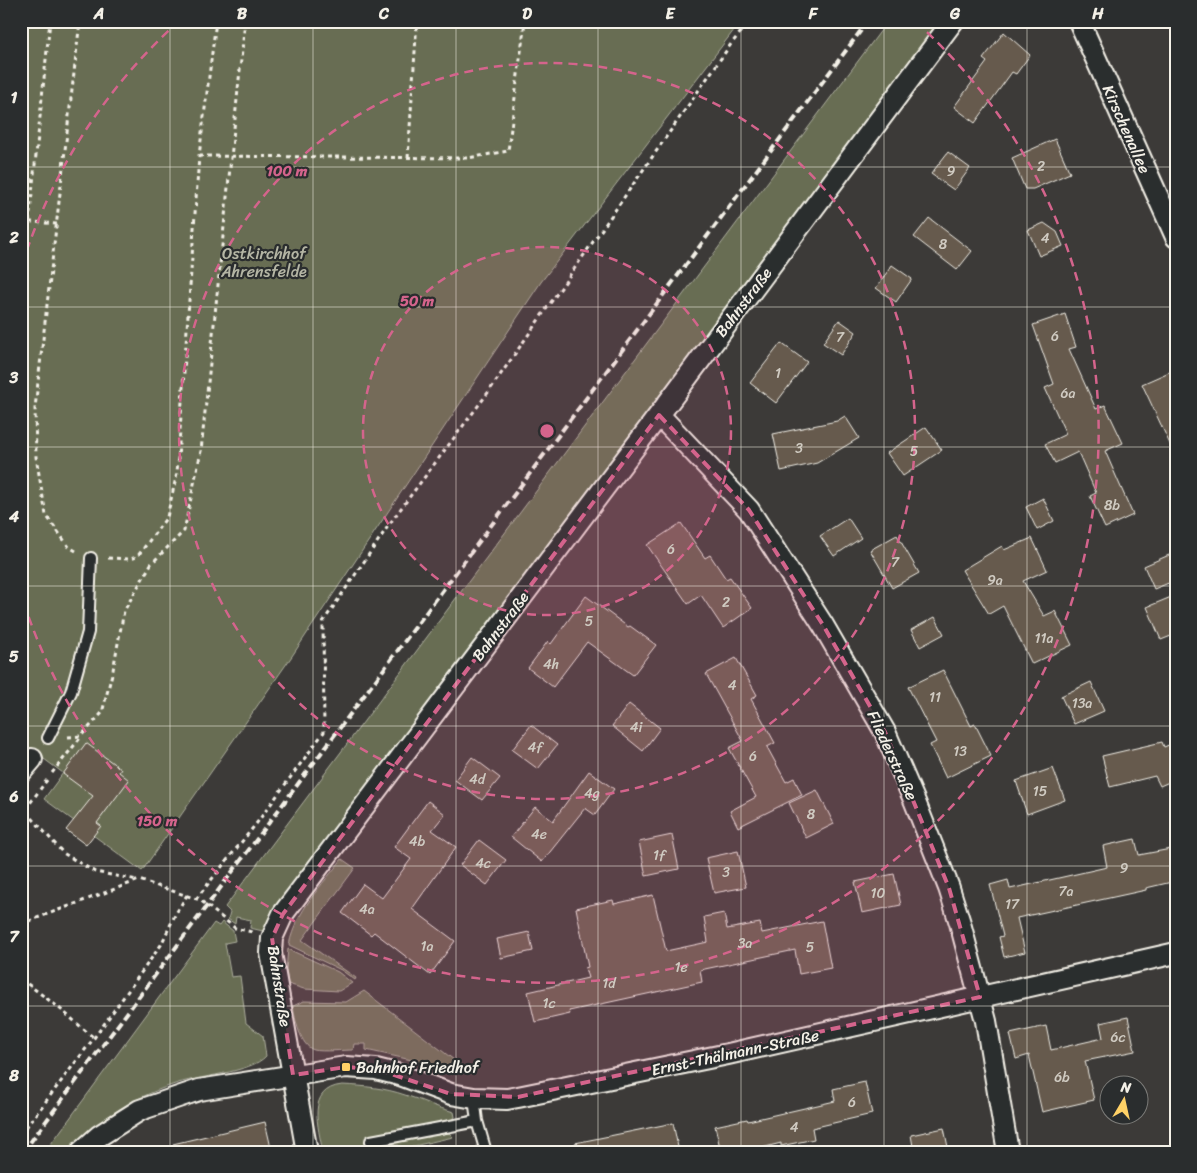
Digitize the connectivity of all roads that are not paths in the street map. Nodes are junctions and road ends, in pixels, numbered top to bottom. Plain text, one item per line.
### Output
1 (953, 21) edge
2 (1079, 21) edge
3 (1176, 237) edge
4 (659, 415) junction
5 (91, 558) road end
6 (48, 738) road end
7 (1176, 953) edge
8 (980, 997) junction
9 (293, 1075) junction
10 (474, 1098) junction
11 (477, 1121) junction
12 (371, 1141) dead end
13 (81, 1152) edge
14 (307, 1152) edge
15 (486, 1152) edge
16 (1008, 1152) edge

1 - 4 street, Bahnstraße
2 - 3 street, Kirschenallee
4 - 8 street, Fliederstraße
4 - 9 street, Bahnstraße
5 - 6 lane
7 - 8 street, Ernst-Thälmann-Straße
8 - 10 street, Ernst-Thälmann-Straße
8 - 16 street, Fliederstraße
9 - 10 street, Ernst-Thälmann-Straße
9 - 13 street
9 - 14 street, Bahnstraße
10 - 11 lane
11 - 12 lane
11 - 15 lane

